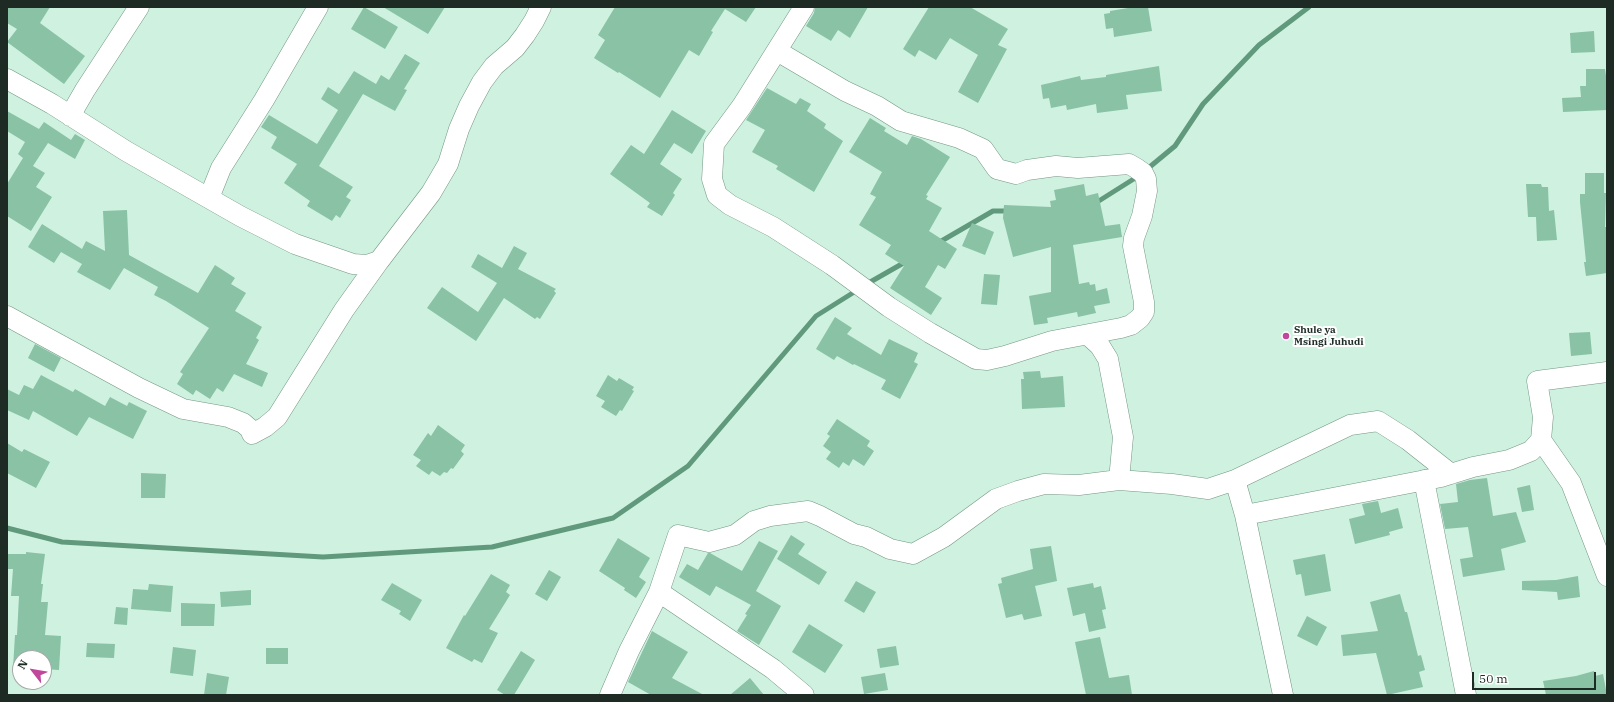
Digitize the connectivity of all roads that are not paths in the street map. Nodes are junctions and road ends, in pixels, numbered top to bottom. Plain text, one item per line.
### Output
1 (139, 7) edge
2 (318, 7) edge
3 (541, 7) edge
4 (804, 7) edge
5 (777, 51) junction
6 (7, 79) edge
7 (70, 116) junction
8 (209, 198) junction
9 (379, 261) junction
10 (7, 316) edge
11 (1121, 328) junction
12 (1088, 335) junction
13 (1108, 359) junction
14 (1607, 372) edge
15 (1541, 440) junction
16 (1451, 474) junction
17 (1119, 480) junction
18 (1235, 480) junction
19 (1424, 480) junction
20 (1245, 515) junction
21 (1607, 576) edge
22 (659, 592) junction
23 (610, 695) edge
24 (804, 695) edge
25 (1283, 695) edge
26 (1466, 695) edge

1 - 7 street
2 - 8 street
3 - 9 street
4 - 5 street
5 - 11 street
5 - 12 street
6 - 7 street
7 - 8 street
8 - 9 street
9 - 10 street
11 - 12 street
11 - 13 street
12 - 13 street
13 - 17 street
14 - 15 street
15 - 16 street
15 - 21 street
16 - 18 street
16 - 19 street
17 - 18 street
17 - 22 street
18 - 20 street
19 - 20 street
19 - 26 street
20 - 25 street
22 - 23 street
22 - 24 street

